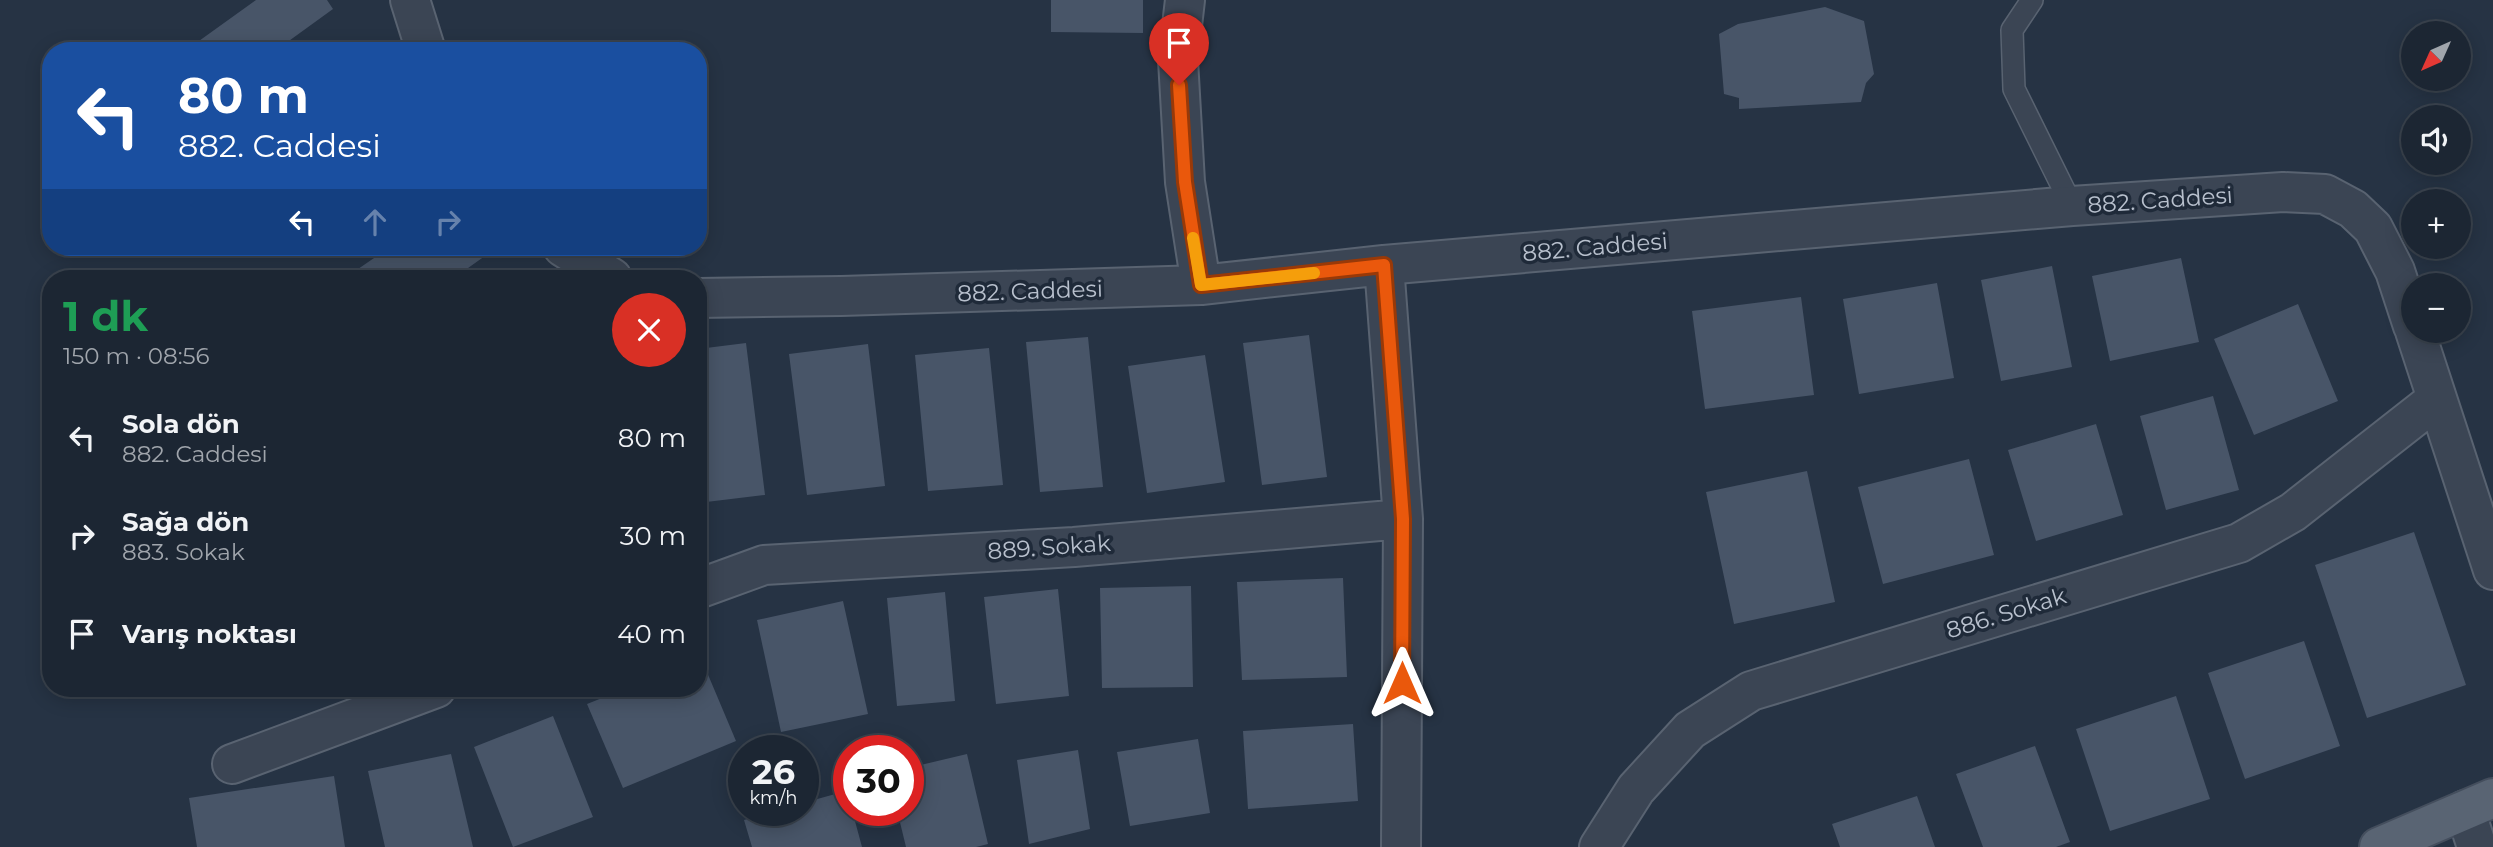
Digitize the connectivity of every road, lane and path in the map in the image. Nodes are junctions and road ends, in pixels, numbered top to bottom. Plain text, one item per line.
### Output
1 (410, 0) edge
2 (1185, 0) edge
3 (2032, 0) edge
4 (423, 42) edge
5 (2072, 206) junction
6 (577, 256) edge
7 (1384, 265) junction
8 (599, 270) edge
9 (1201, 285) junction
10 (2401, 289) edge
11 (707, 298) edge
12 (2419, 343) edge
13 (2437, 399) junction
14 (2480, 494) edge
15 (1403, 519) junction
16 (2493, 570) edge
17 (707, 586) edge
18 (412, 697) edge
19 (232, 764) dead end
20 (2479, 804) edge
21 (1401, 847) edge
22 (1599, 847) edge
23 (2379, 847) edge
24 (2477, 847) edge

1 - 4 street
2 - 9 street
3 - 5 lane
5 - 7 street, 882. Caddesi
5 - 10 street, 882. Caddesi
6 - 8 street
7 - 9 street, 882. Caddesi
7 - 15 street
9 - 11 street, 882. Caddesi
12 - 13 street, 882. Caddesi
13 - 14 street, 882. Caddesi
13 - 22 street, 886. Sokak
14 - 16 street, 882. Caddesi
15 - 17 street, 889. Sokak
15 - 21 street
18 - 19 street
20 - 23 main road
20 - 24 street

